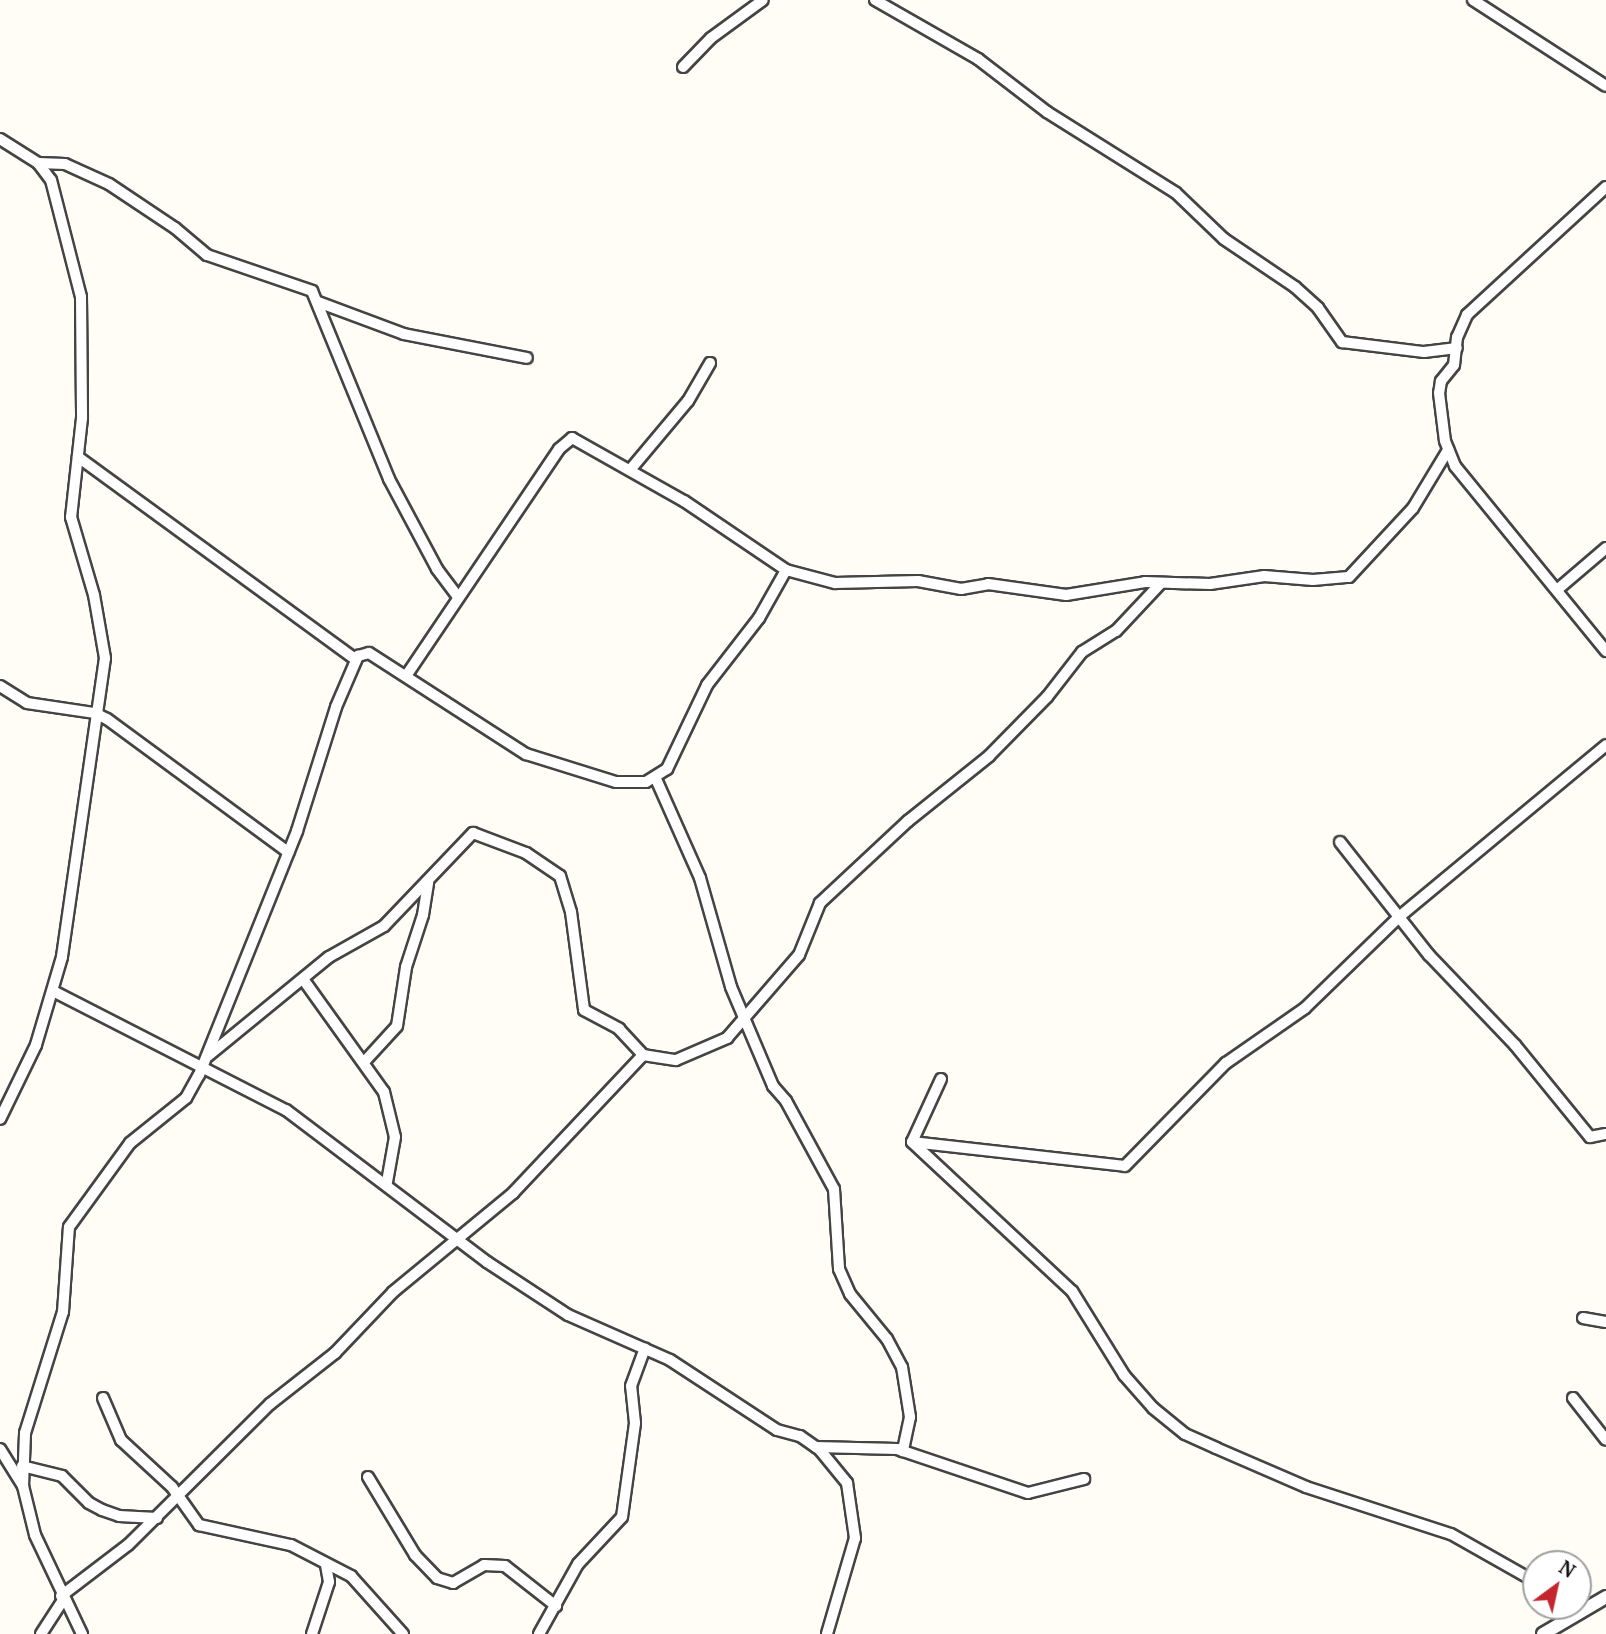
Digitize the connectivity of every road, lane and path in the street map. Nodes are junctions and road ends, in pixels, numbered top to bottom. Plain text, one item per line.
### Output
1 (763, 0) edge
2 (875, 0) edge
3 (1473, 0) edge
4 (683, 67) dead end
5 (1606, 86) edge
6 (0, 139) edge
7 (38, 163) junction
8 (1606, 187) edge
9 (318, 302) junction
10 (1457, 348) junction
11 (527, 358) dead end
12 (710, 363) dead end
13 (1448, 450) junction
14 (78, 457) junction
15 (630, 470) junction
16 (1606, 548) edge
17 (786, 570) junction
18 (1161, 583) junction
19 (1558, 589) junction
20 (457, 596) junction
21 (1606, 651) edge
22 (356, 660) junction
23 (406, 676) junction
24 (0, 686) edge
25 (95, 713) junction
26 (1606, 745) edge
27 (656, 779) junction
28 (1340, 842) dead end
29 (288, 852) junction
30 (428, 883) junction
31 (1399, 917) junction
32 (303, 979) junction
33 (53, 991) junction
34 (746, 1020) junction
35 (643, 1055) junction
36 (205, 1061) junction
37 (365, 1061) junction
38 (941, 1079) dead end
39 (0, 1119) edge
40 (1606, 1134) edge
41 (912, 1142) junction
42 (387, 1182) junction
43 (456, 1238) junction
44 (1583, 1318) dead end
45 (1606, 1322) edge
46 (645, 1348) junction
47 (103, 1398) dead end
48 (1573, 1398) dead end
49 (1606, 1440) edge
50 (816, 1447) junction
51 (0, 1449) edge
52 (903, 1451) junction
53 (22, 1466) junction
54 (368, 1477) dead end
55 (1084, 1479) dead end
56 (23, 1486) junction
57 (178, 1496) junction
58 (157, 1518) junction
59 (326, 1565) junction
60 (1522, 1574) edge
61 (62, 1598) junction
62 (556, 1606) junction
63 (1562, 1620) edge
64 (41, 1634) edge
65 (82, 1634) edge
66 (312, 1634) edge
67 (403, 1634) edge
68 (539, 1634) edge
69 (827, 1634) edge
70 (1543, 1634) edge

1 - 4 street
2 - 10 street
3 - 5 street
6 - 7 street
7 - 9 street
7 - 14 street
8 - 10 street
9 - 11 street
9 - 20 street
10 - 13 street
12 - 15 street
13 - 18 street
13 - 19 street
14 - 22 street
14 - 25 street
15 - 17 street
15 - 20 street
16 - 19 street
17 - 18 street
17 - 27 street
18 - 34 street
19 - 21 street
20 - 23 street
22 - 23 street
22 - 29 street
23 - 27 street
24 - 25 street
25 - 29 street
25 - 33 street
26 - 31 street
27 - 34 street
28 - 31 street
29 - 36 street
30 - 32 street
30 - 35 street
30 - 37 street
31 - 40 street
31 - 41 street
32 - 36 street
32 - 37 street
33 - 36 street
33 - 39 street
34 - 35 street
34 - 52 street
35 - 43 street
36 - 42 street
36 - 53 street
37 - 42 street
38 - 41 street
41 - 60 street
42 - 43 street
43 - 46 street
43 - 57 street
44 - 45 street
46 - 50 street
46 - 62 street
47 - 57 street
48 - 49 street
50 - 52 street
50 - 69 street
51 - 56 street
52 - 55 street
53 - 56 street
53 - 58 street
54 - 62 street
56 - 61 street
57 - 58 street
57 - 59 street
58 - 61 street
59 - 66 street
59 - 67 street
61 - 64 street
61 - 65 street
62 - 68 street
63 - 70 street

